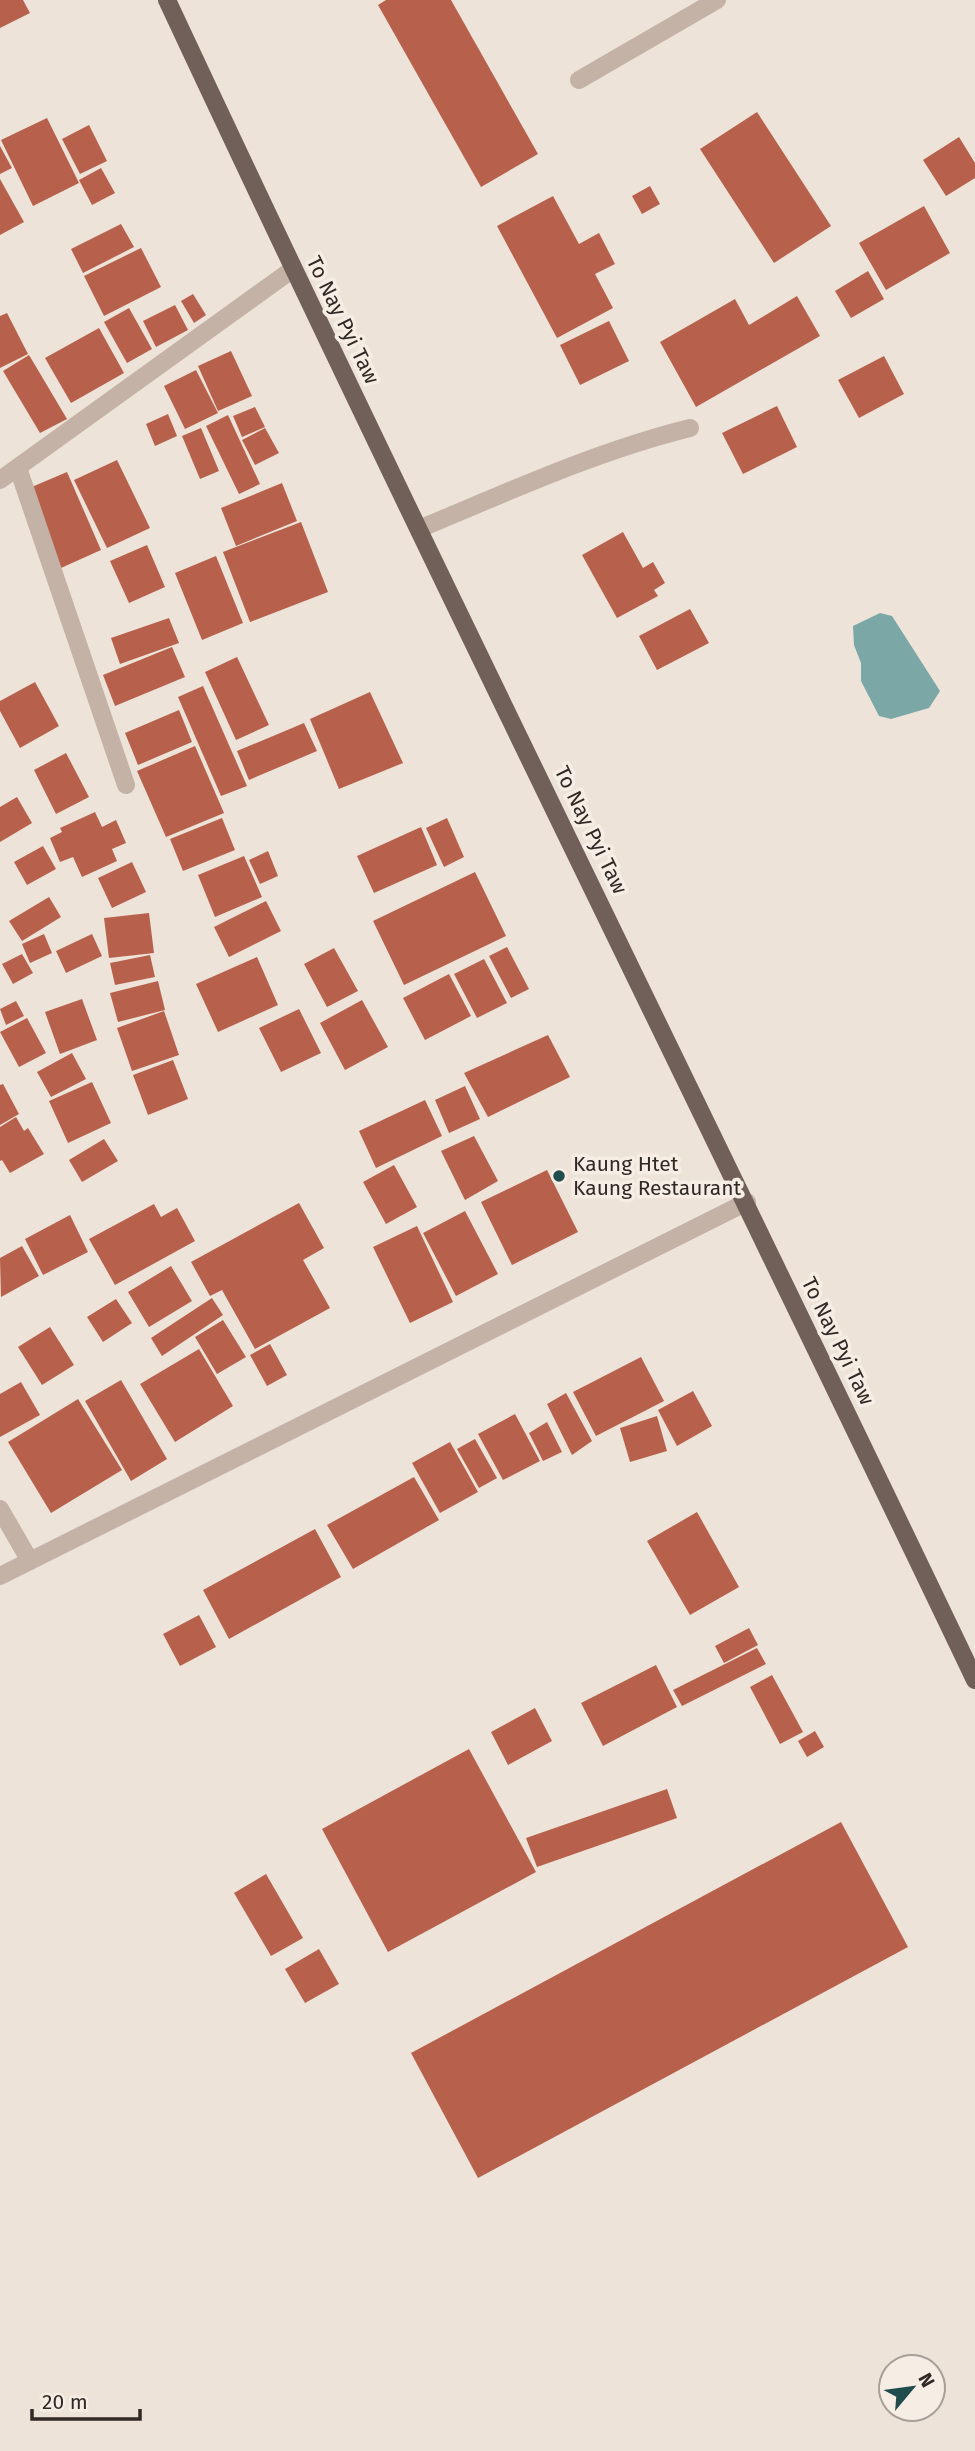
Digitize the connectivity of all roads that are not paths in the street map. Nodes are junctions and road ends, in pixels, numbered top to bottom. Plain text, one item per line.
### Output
1 (167, 0) edge
2 (717, 0) edge
3 (579, 80) dead end
4 (293, 270) junction
5 (691, 428) dead end
6 (18, 468) junction
7 (0, 480) edge
8 (419, 529) junction
9 (126, 785) dead end
10 (747, 1202) junction
11 (0, 1509) edge
12 (30, 1561) junction
13 (0, 1576) edge
14 (975, 1680) edge

1 - 4 main road, To Nay Pyi Taw
2 - 3 street
4 - 6 street
4 - 8 main road, To Nay Pyi Taw
5 - 8 street
6 - 7 street
6 - 9 street
8 - 10 main road, To Nay Pyi Taw
10 - 12 street
10 - 14 main road, To Nay Pyi Taw
11 - 12 street
12 - 13 street

